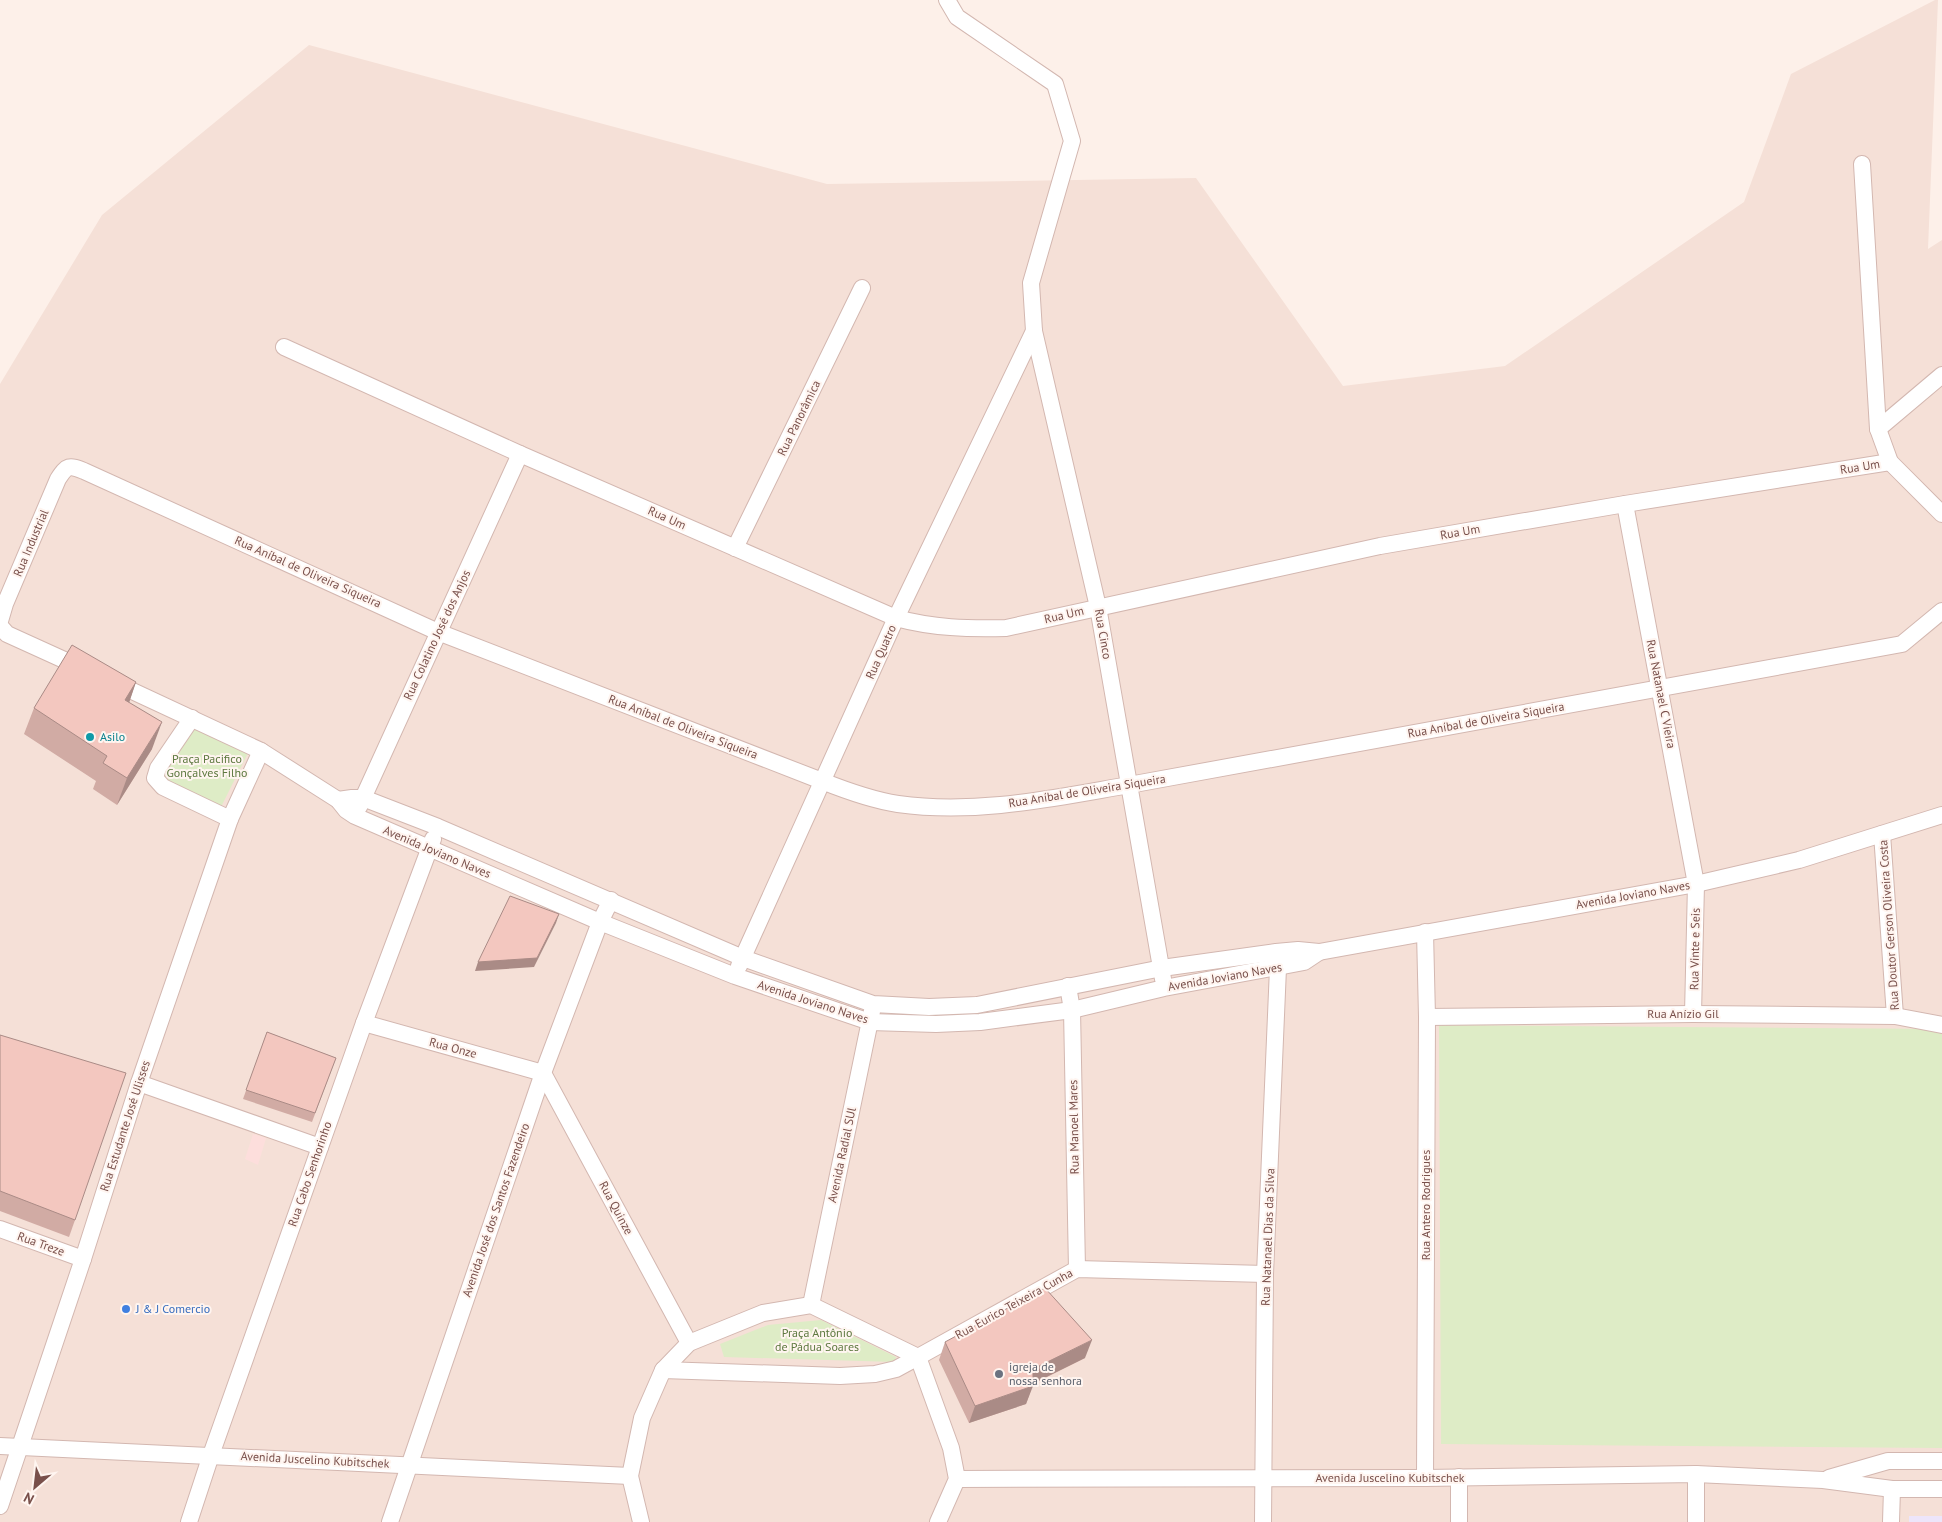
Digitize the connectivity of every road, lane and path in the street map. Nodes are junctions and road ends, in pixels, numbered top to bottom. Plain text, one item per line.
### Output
1 (947, 0) edge
2 (1862, 164) dead end
3 (862, 288) dead end
4 (1034, 331) junction
5 (284, 347) dead end
6 (1942, 375) edge
7 (1878, 429) junction
8 (520, 454) junction
9 (1890, 462) junction
10 (66, 468) joint
11 (1625, 504) junction
12 (1942, 514) edge
13 (735, 548) junction
14 (1098, 607) junction
15 (1942, 611) edge
16 (896, 618) junction
17 (0, 621) edge
18 (0, 627) edge
19 (438, 632) junction
20 (1660, 689) junction
21 (192, 718) junction
22 (261, 750) junction
23 (822, 781) junction
24 (1128, 785) junction
25 (363, 798) junction
26 (338, 800) junction
27 (1942, 815) edge
28 (354, 816) junction
29 (230, 819) junction
30 (438, 827) junction
31 (1882, 834) junction
32 (429, 848) junction
33 (1696, 884) junction
34 (611, 900) junction
35 (600, 922) junction
36 (1425, 932) junction
37 (743, 958) junction
38 (1277, 960) junction
39 (1162, 968) junction
40 (735, 976) junction
41 (1068, 986) junction
42 (1164, 988) junction
43 (873, 1004) junction
44 (1072, 1010) junction
45 (1693, 1014) junction
46 (1895, 1016) junction
47 (1427, 1018) junction
48 (870, 1022) junction
49 (364, 1023) junction
50 (1941, 1024) edge
51 (543, 1073) junction
52 (139, 1083) junction
53 (320, 1146) junction
54 (0, 1229) edge
55 (83, 1259) junction
56 (1077, 1269) junction
57 (1266, 1274) junction
58 (811, 1305) junction
59 (689, 1343) junction
60 (918, 1357) junction
61 (663, 1370) junction
62 (0, 1446) edge
63 (22, 1446) junction
64 (211, 1455) junction
65 (1942, 1461) edge
66 (409, 1465) junction
67 (1696, 1474) junction
68 (630, 1476) junction
69 (1264, 1478) junction
70 (1425, 1478) junction
71 (1459, 1478) junction
72 (956, 1479) junction
73 (1822, 1480) junction
74 (1892, 1489) junction
75 (1942, 1489) edge
76 (0, 1506) edge
77 (189, 1522) edge
78 (390, 1522) edge
79 (641, 1522) edge
80 (938, 1522) edge
81 (1263, 1522) edge
82 (1459, 1522) edge
83 (1696, 1522) edge
84 (1891, 1522) edge

1 - 4 street, Rua Cinco
2 - 7 street, Rua Um
3 - 13 street, Rua Panorâmica
4 - 14 street, Rua Cinco
4 - 16 street, Rua Quatro
5 - 8 street, Rua Um
6 - 7 street
7 - 9 street, Rua Um
8 - 13 street, Rua Um
8 - 19 street, Rua Colatino José dos Anjos
9 - 11 street, Rua Um
9 - 12 street, Rua Um
10 - 17 street, Rua Industrial
10 - 19 street, Rua Aníbal de Oliveira Siqueira
11 - 14 street, Rua Um
11 - 20 street, Rua Natanael C Vieira
13 - 16 street, Rua Um
14 - 16 street, Rua Um
14 - 24 street, Rua Cinco
15 - 20 street, Rua Aníbal de Oliveira Siqueira
16 - 23 street, Rua Quatro
18 - 21 street, Avenida Joviano Naves
19 - 23 street, Rua Aníbal de Oliveira Siqueira
19 - 25 street, Rua Colatino José dos Anjos
20 - 24 street, Rua Aníbal de Oliveira Siqueira
20 - 33 street, Rua Natanael C Vieira
21 - 22 street, Avenida Joviano Naves
21 - 29 street
22 - 26 street, Avenida Joviano Naves
22 - 29 street, Rua Estudante José Ulisses
23 - 24 street, Rua Aníbal de Oliveira Siqueira
23 - 37 street, Rua Quatro
24 - 39 street, Rua Cinco
25 - 26 street, Avenida Joviano Naves
25 - 28 street, Rua Colatino José dos Anjos
25 - 30 street, Avenida Joviano Naves
26 - 28 street, Avenida Joviano Naves
27 - 31 street, Avenida Joviano Naves
28 - 32 street, Avenida Joviano Naves
29 - 52 street, Rua Estudante José Ulisses
30 - 32 street, Rua Cabo Senhorinho
30 - 34 street, Avenida Joviano Naves
31 - 33 street, Avenida Joviano Naves
31 - 46 street, Rua Doutor Gerson Oliveira Costa
32 - 35 street, Avenida Joviano Naves
32 - 49 street, Rua Cabo Senhorinho
33 - 36 street, Avenida Joviano Naves
33 - 45 street, Rua Vinte e Seis
34 - 35 street, Avenida José dos Santos Fazendeiro
34 - 37 street, Avenida Joviano Naves
35 - 40 street, Avenida Joviano Naves
35 - 51 street, Avenida José dos Santos Fazendeiro
36 - 38 street, Avenida Joviano Naves
36 - 47 street, Rua Antero Rodrigues
37 - 40 street, Rua Quatro
37 - 43 street, Avenida Joviano Naves
38 - 39 street, Avenida Joviano Naves
38 - 42 street, Avenida Joviano Naves
38 - 57 street, Rua Natanael Dias da Silva
39 - 41 street, Avenida Joviano Naves
39 - 42 street, Rua Cinco
40 - 48 street, Avenida Joviano Naves
41 - 43 street, Avenida Joviano Naves
41 - 44 street, Rua Manoel Mares
42 - 44 street, Avenida Joviano Naves
43 - 48 street, Avenida Radial SUl
44 - 48 street, Avenida Joviano Naves
44 - 56 street, Rua Manoel Mares
45 - 46 street, Rua Anízio Gil
45 - 47 street, Rua Anízio Gil
46 - 50 street, Rua Anízio Gil
47 - 70 street, Rua Antero Rodrigues
48 - 58 street, Avenida Radial SUl
49 - 51 street, Rua Onze
49 - 53 street, Rua Cabo Senhorinho
51 - 59 street, Rua Quinze
51 - 66 street, Avenida José dos Santos Fazendeiro
52 - 53 street
52 - 55 street, Rua Estudante José Ulisses
53 - 64 street, Rua Cabo Senhorinho
54 - 55 street, Rua Treze
55 - 63 street, Rua Estudante José Ulisses
56 - 57 street, Rua Eurico Teixeira Cunha
56 - 60 street, Rua Eurico Teixeira Cunha
57 - 69 street, Rua Natanael Dias da Silva
58 - 59 street
58 - 60 street
59 - 61 street
60 - 61 street
60 - 72 street
61 - 68 street
62 - 63 street, Avenida Juscelino Kubitschek
63 - 64 street, Avenida Juscelino Kubitschek
63 - 76 street, Rua Estudante José Ulisses
64 - 66 street, Avenida Juscelino Kubitschek
64 - 77 street, Rua Cabo Senhorinho
65 - 73 street, Avenida Juscelino Kubitschek
66 - 68 street, Avenida Juscelino Kubitschek
66 - 78 street, Avenida José dos Santos Fazendeiro
67 - 71 street, Avenida Juscelino Kubitschek
67 - 73 street, Avenida Juscelino Kubitschek
67 - 83 street
68 - 79 street
69 - 70 street, Avenida Juscelino Kubitschek
69 - 72 street, Avenida Juscelino Kubitschek
69 - 81 street, Rua Natanael Dias da Silva
70 - 71 street, Avenida Juscelino Kubitschek
71 - 82 street
72 - 80 street
73 - 74 street, Avenida Juscelino Kubitschek
74 - 75 street, Avenida Juscelino Kubitschek
74 - 84 street

